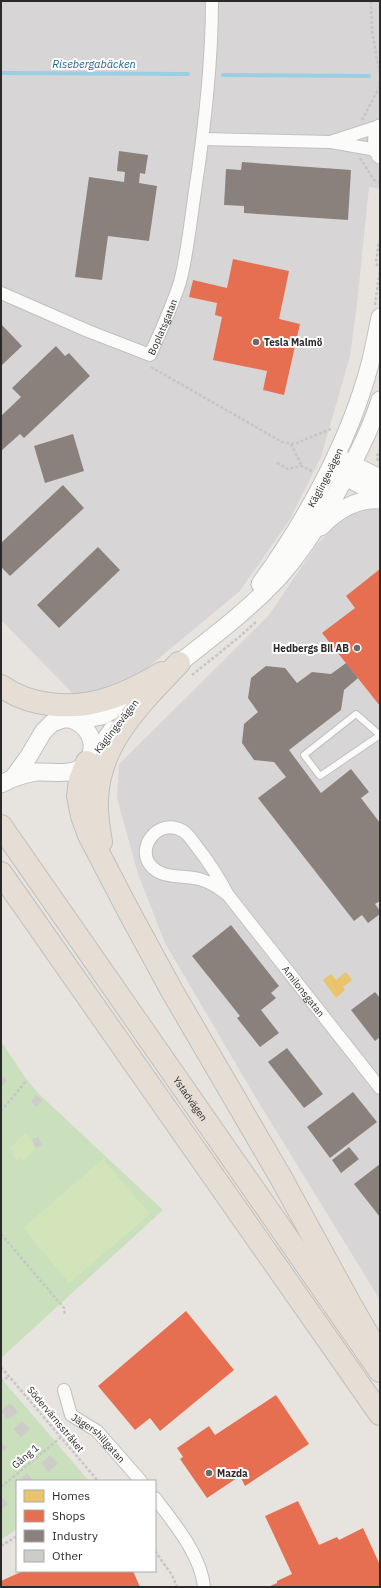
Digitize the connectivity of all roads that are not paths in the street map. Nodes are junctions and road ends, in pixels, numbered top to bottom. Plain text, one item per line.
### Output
1 (212, 1) edge
2 (380, 127) edge
3 (203, 139) junction
4 (331, 142) junction
5 (380, 154) edge
6 (1, 293) edge
7 (380, 316) edge
8 (380, 400) edge
9 (333, 462) junction
10 (349, 471) junction
11 (380, 478) edge
12 (380, 495) edge
13 (380, 500) edge
14 (305, 544) junction
15 (232, 621) junction
16 (179, 663) junction
17 (1, 686) edge
18 (143, 692) junction
19 (1, 694) edge
20 (70, 719) junction
21 (380, 736) edge
22 (88, 761) junction
23 (8, 780) edge
24 (1, 826) edge
25 (105, 863) junction
26 (1, 873) edge
27 (9, 889) edge
28 (228, 895) junction
29 (380, 1088) edge
30 (380, 1356) edge
31 (380, 1371) edge
32 (64, 1390) dead end
33 (380, 1414) edge
34 (140, 1480) edge
35 (156, 1499) edge
36 (204, 1587) edge

1 - 3 street, Boplatsgatan
2 - 4 street
2 - 5 main road
3 - 4 street
3 - 6 street, Boplatsgatan
4 - 5 street
7 - 9 main road, Käglingevägen
8 - 10 main road, Käglingevägen
9 - 10 main road
9 - 15 main road, Käglingevägen
10 - 11 main road
10 - 12 main road
10 - 14 main road, Käglingevägen
13 - 14 main road
14 - 15 main road, Käglingevägen
15 - 16 main road, Käglingevägen
16 - 17 highway
16 - 18 main road, Käglingevägen
16 - 25 highway
18 - 20 main road, Käglingevägen
18 - 22 main road, Käglingevägen
19 - 20 highway
20 - 22 main road, Käglingevägen
20 - 23 main road, Käglingevägen
21 - 21 lane
22 - 23 main road, Käglingevägen
22 - 25 highway
24 - 31 highway, Ystadvägen
25 - 30 highway
26 - 27 highway
27 - 33 highway
28 - 28 street, Amilonsgatan
28 - 29 street, Amilonsgatan
32 - 34 street, Jägershillgatan
35 - 36 street

